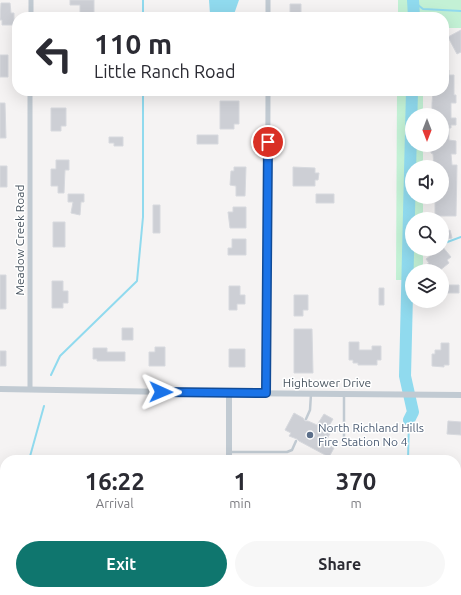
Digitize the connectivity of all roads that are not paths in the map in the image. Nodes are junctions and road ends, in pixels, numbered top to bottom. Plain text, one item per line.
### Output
1 (31, 0) edge
2 (268, 0) edge
3 (30, 12) edge
4 (268, 12) edge
5 (30, 96) edge
6 (268, 96) edge
7 (0, 389) edge
8 (30, 390) junction
9 (229, 393) junction
10 (266, 393) junction
11 (311, 394) junction
12 (344, 394) junction
13 (461, 395) edge
14 (306, 419) dead end
15 (344, 441) dead end
16 (296, 442) dead end
17 (229, 452) joint

1 - 3 street
2 - 4 street
5 - 8 street, Meadow Creek Road
6 - 10 street
7 - 8 street, Hightower Drive
8 - 9 street, Hightower Drive
9 - 10 street, Hightower Drive
9 - 17 street
10 - 11 street, Hightower Drive
11 - 12 street, Hightower Drive
11 - 14 lane
12 - 13 street, Hightower Drive
12 - 15 lane
16 - 17 lane

